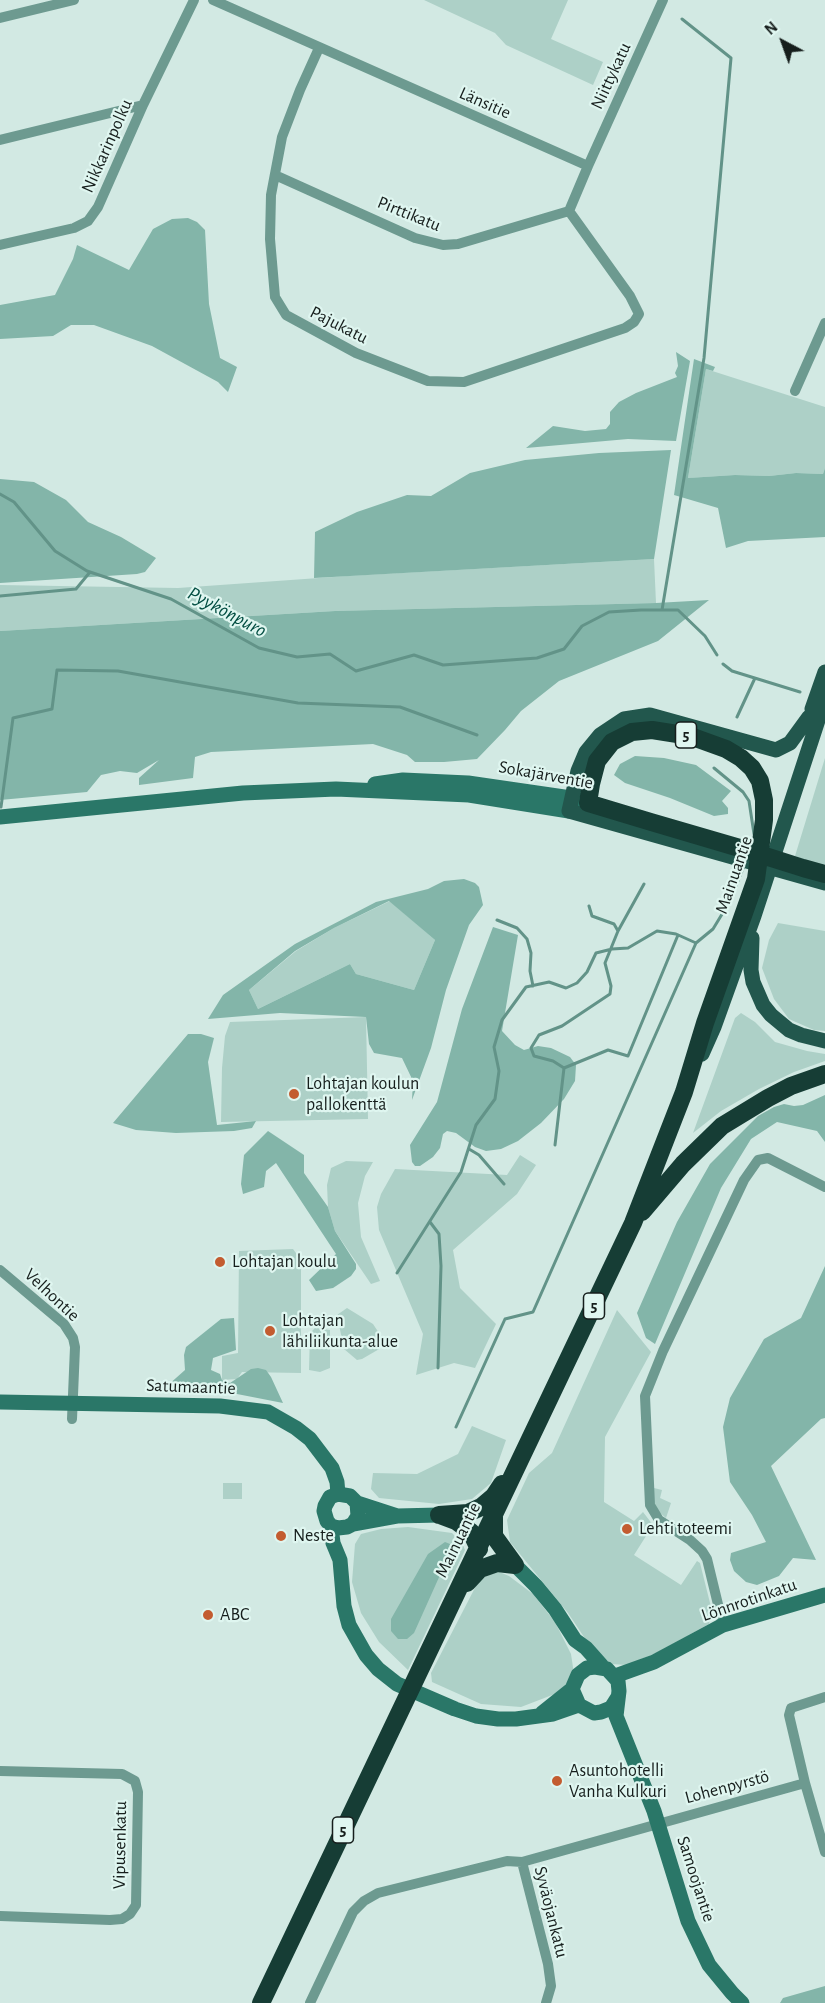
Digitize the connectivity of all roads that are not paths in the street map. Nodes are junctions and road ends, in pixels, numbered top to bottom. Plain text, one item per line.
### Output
1 (74, 0) edge
2 (194, 0) edge
3 (213, 0) edge
4 (663, 0) edge
5 (0, 18) edge
6 (319, 48) junction
7 (143, 105) junction
8 (0, 140) edge
9 (588, 166) junction
10 (276, 176) junction
11 (570, 211) junction
12 (0, 245) edge
13 (825, 323) edge
14 (795, 391) dead end
15 (825, 672) edge
16 (825, 699) edge
17 (809, 717) junction
18 (578, 807) junction
19 (0, 817) edge
20 (800, 872) junction
21 (825, 874) edge
22 (756, 879) junction
23 (825, 883) edge
24 (754, 916) junction
25 (825, 1041) edge
26 (825, 1074) edge
27 (684, 1092) junction
28 (825, 1187) edge
29 (633, 1223) junction
30 (0, 1270) edge
31 (0, 1402) edge
32 (72, 1403) junction
33 (72, 1419) dead end
34 (523, 1453) junction
35 (338, 1494) junction
36 (357, 1503) junction
37 (439, 1515) junction
38 (494, 1515) junction
39 (396, 1516) junction
40 (331, 1526) junction
41 (350, 1526) junction
42 (478, 1549) junction
43 (340, 1560) junction
44 (515, 1565) junction
45 (825, 1595) edge
46 (454, 1598) junction
47 (723, 1625) junction
48 (575, 1640) junction
49 (654, 1662) junction
50 (602, 1666) junction
51 (582, 1671) junction
52 (615, 1676) junction
53 (572, 1689) junction
54 (619, 1694) junction
55 (825, 1697) edge
56 (579, 1706) junction
57 (597, 1713) junction
58 (539, 1715) junction
59 (632, 1756) junction
60 (0, 1771) edge
61 (805, 1783) junction
62 (658, 1823) junction
63 (825, 1852) edge
64 (522, 1862) junction
65 (0, 1916) edge
66 (261, 2003) edge
67 (310, 2003) edge
68 (546, 2003) edge
69 (742, 2003) edge

1 - 5 street
2 - 7 street, Nikkarinpolku
3 - 6 street, Länsitie
4 - 9 street, Niittykatu
6 - 9 street, Länsitie
6 - 10 street, Pajukatu
7 - 8 street
7 - 12 street, Nikkarinpolku
9 - 11 street
10 - 11 street, Pirttikatu
10 - 11 street, Pajukatu
13 - 14 street
15 - 17 main road, Mainuantie
16 - 24 main road, Mainuantie
17 - 18 main road
17 - 22 main road, Mainuantie
18 - 19 street, Sokajärventie
18 - 20 highway, Sokajärventie
18 - 22 highway, 5
20 - 21 highway, Sokajärventie
20 - 23 main road
22 - 27 highway, Mainuantie / 5
24 - 25 main road
24 - 27 main road, Mainuantie
26 - 29 highway, 5
27 - 29 highway, Mainuantie / 5
28 - 47 street
29 - 34 highway, Mainuantie / 5
30 - 32 street, Velhontie
31 - 32 street, Satumaantie
32 - 33 street, Velhontie
32 - 35 street, Satumaantie
34 - 37 highway
34 - 38 highway, Mainuantie / 5
35 - 36 street
35 - 40 street
36 - 39 street
36 - 41 street
37 - 39 street
37 - 42 highway
38 - 42 highway, Mainuantie / 5
38 - 44 highway
39 - 41 street
40 - 41 street
40 - 43 street
41 - 43 street
42 - 46 highway, Mainuantie / 5
43 - 58 street
44 - 46 highway
44 - 48 street
45 - 47 street, Lönnrotinkatu
46 - 66 highway, Mainuantie / 5
47 - 49 street, Lönnrotinkatu
48 - 50 street
48 - 51 street
49 - 52 street, Lönnrotinkatu
49 - 54 street, Lönnrotinkatu
50 - 51 street
50 - 52 street
51 - 53 street
52 - 54 street
53 - 56 street
53 - 58 street
54 - 57 street
54 - 59 street, Samoojantie
55 - 61 street
56 - 57 street
56 - 58 street
57 - 59 street, Samoojantie
59 - 62 street, Samoojantie
60 - 65 street, Vipusenkatu
61 - 62 street, Lohenpyrstö
61 - 63 street
62 - 64 street, Syväojankatu
62 - 69 street, Samoojantie
64 - 67 street
64 - 68 street, Syväojankatu

